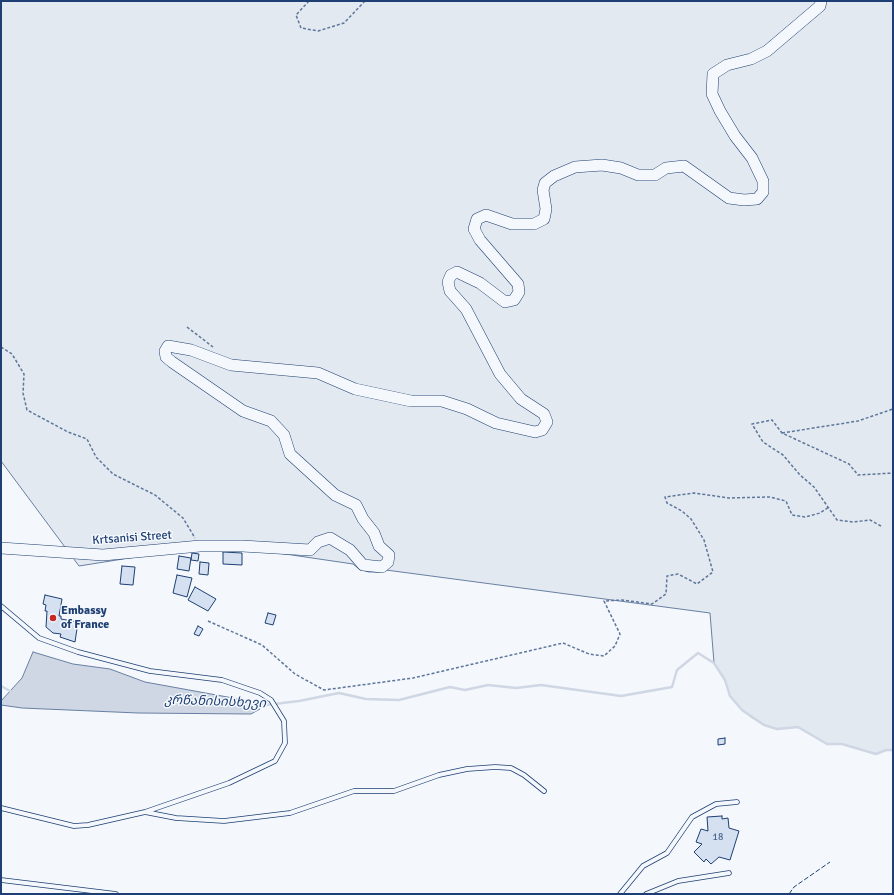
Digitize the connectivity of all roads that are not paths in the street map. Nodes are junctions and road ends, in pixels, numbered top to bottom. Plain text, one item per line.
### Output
1 (821, 1) edge
2 (1, 548) edge
3 (1, 606) edge
4 (544, 791) dead end
5 (737, 802) dead end
6 (1, 808) edge
7 (144, 812) junction
8 (729, 874) dead end
9 (1, 880) edge
10 (116, 894) edge
11 (620, 894) edge
12 (646, 894) edge

1 - 2 street, Krtsanisi Street
3 - 7 lane
4 - 7 lane
5 - 11 lane
6 - 7 lane
8 - 12 lane
9 - 10 lane

